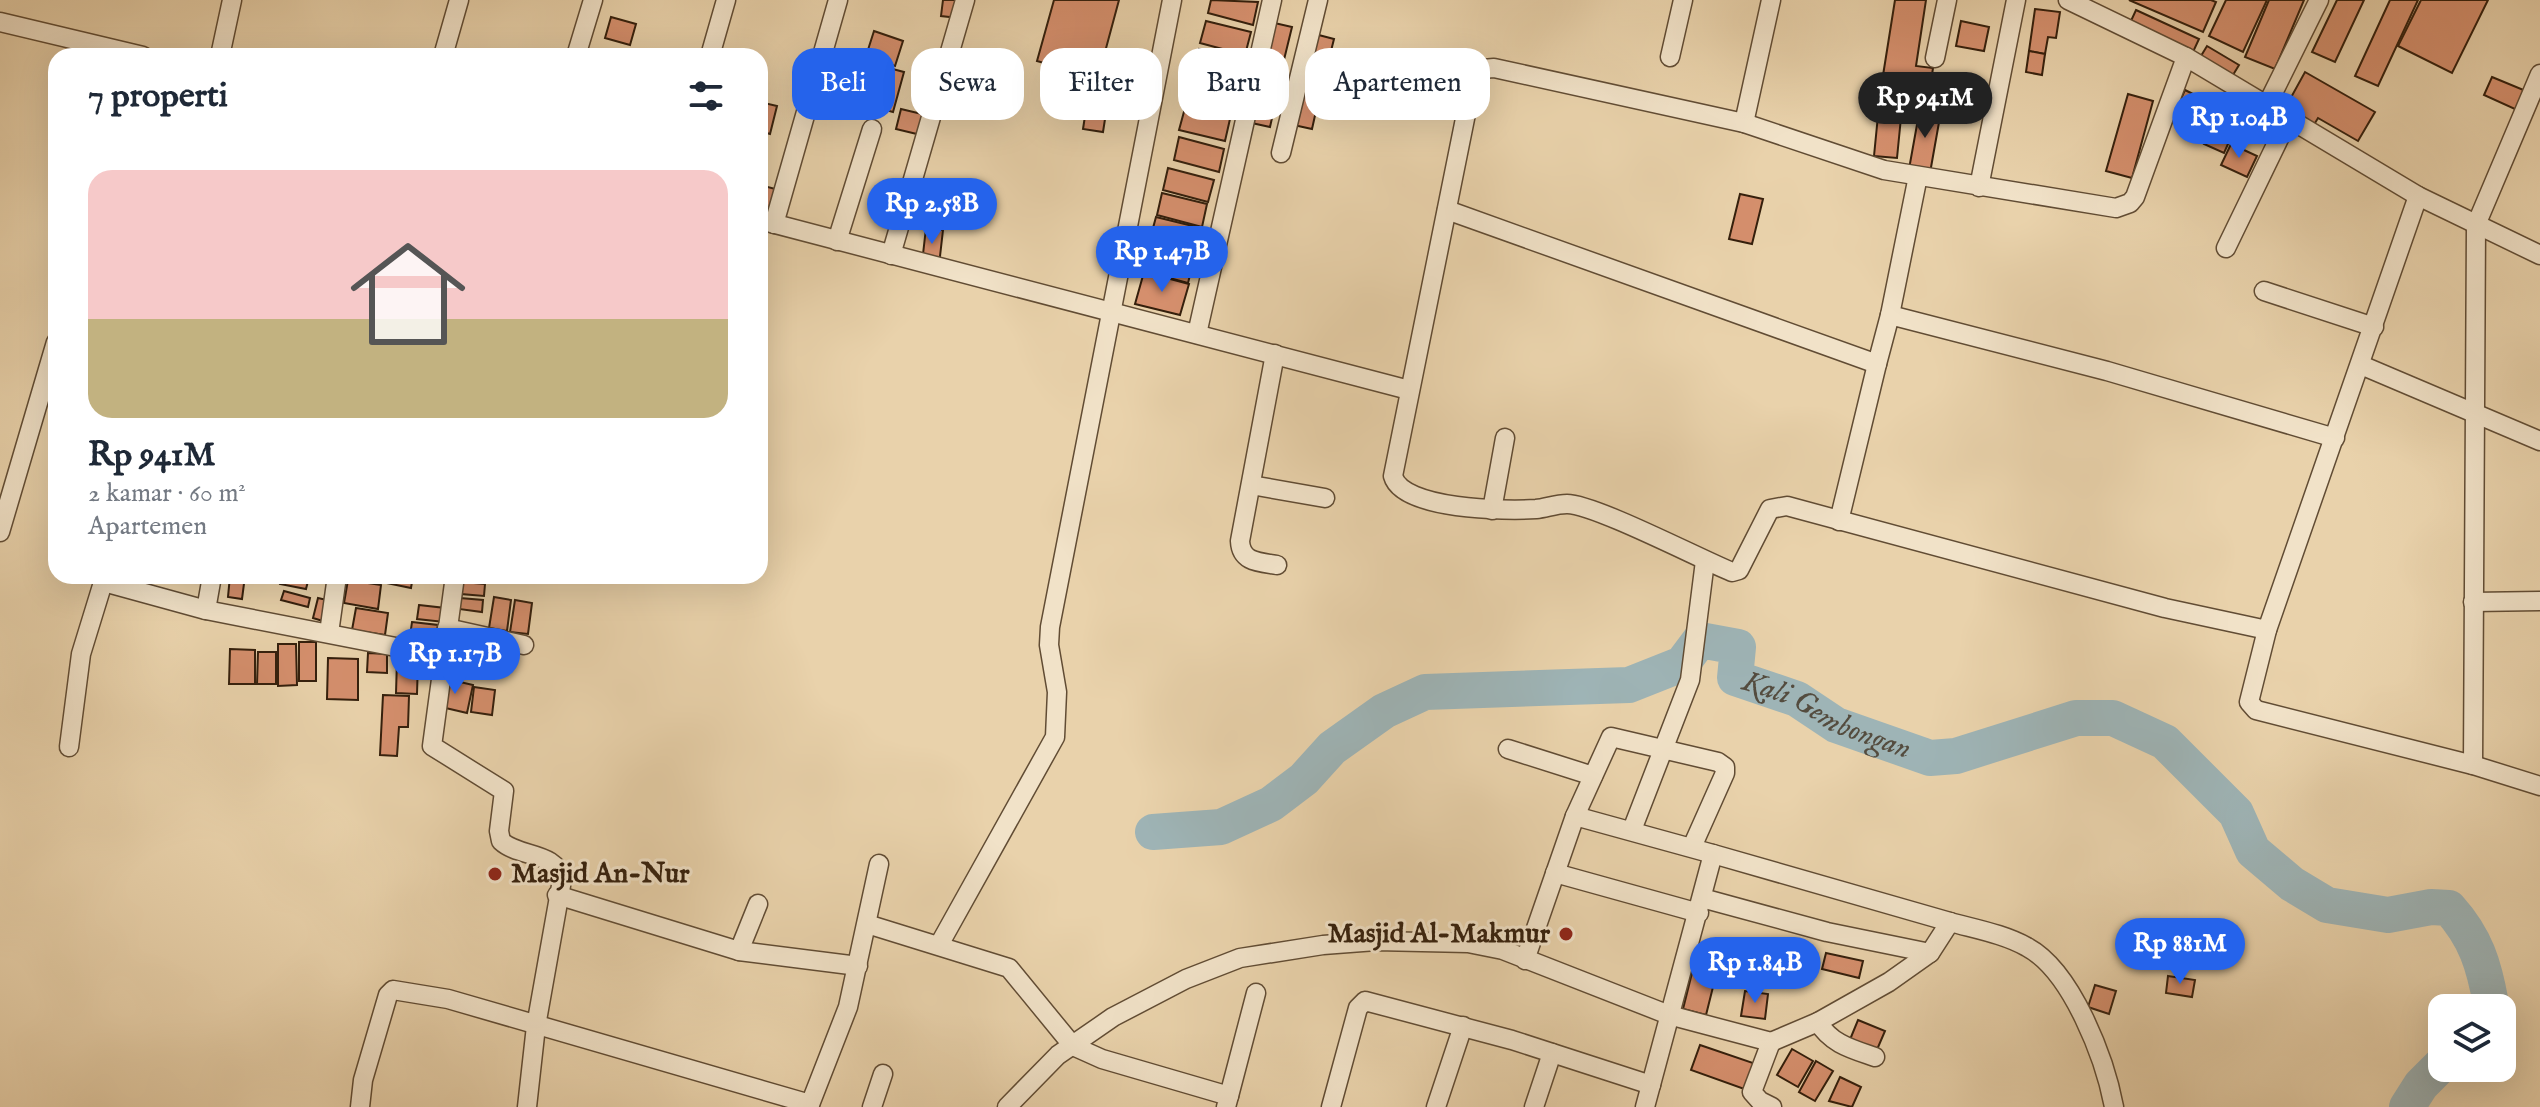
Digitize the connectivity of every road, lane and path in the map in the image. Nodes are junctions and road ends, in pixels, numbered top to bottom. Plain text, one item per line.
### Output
1 (232, 0) edge
2 (459, 0) edge
3 (593, 0) edge
4 (726, 0) edge
5 (838, 0) edge
6 (965, 0) edge
7 (1172, 0) edge
8 (1272, 0) edge
9 (1318, 0) edge
10 (1683, 0) edge
11 (1771, 0) edge
12 (1947, 0) edge
13 (2016, 0) edge
14 (2068, 0) edge
15 (2319, 0) edge
16 (0, 22) edge
17 (108, 48) edge
18 (222, 48) edge
19 (445, 48) edge
20 (578, 48) edge
21 (712, 48) edge
22 (1670, 57) dead end
23 (2186, 57) junction
24 (1935, 58) dead end
25 (2540, 74) edge
26 (2267, 105) junction
27 (2289, 118) junction
28 (1744, 123) junction
29 (872, 129) dead end
30 (1281, 153) dead end
31 (1918, 176) junction
32 (1979, 187) junction
33 (2418, 196) junction
34 (1447, 210) junction
35 (768, 219) edge
36 (768, 222) edge
37 (2476, 225) junction
38 (837, 241) junction
39 (2226, 248) dead end
40 (891, 255) junction
41 (2540, 255) edge
42 (2264, 291) dead end
43 (1113, 312) junction
44 (1890, 315) junction
45 (2374, 327) junction
46 (1197, 334) junction
47 (1275, 354) junction
48 (1877, 364) junction
49 (2361, 365) junction
50 (48, 369) edge
51 (1409, 390) junction
52 (2473, 410) junction
53 (1505, 438) dead end
54 (2335, 438) junction
55 (2540, 441) edge
56 (1251, 485) junction
57 (1325, 498) dead end
58 (1492, 510) junction
59 (1839, 521) junction
60 (0, 532) edge
61 (1705, 561) junction
62 (1277, 565) dead end
63 (102, 584) edge
64 (120, 584) edge
65 (211, 584) edge
66 (336, 584) edge
67 (454, 584) edge
68 (2540, 601) edge
69 (2473, 602) junction
70 (206, 610) junction
71 (447, 628) junction
72 (2267, 630) junction
73 (329, 633) junction
74 (524, 645) dead end
75 (442, 656) junction
76 (69, 747) dead end
77 (1662, 748) junction
78 (1508, 749) dead end
79 (2473, 765) junction
80 (1593, 776) junction
81 (2540, 786) edge
82 (1575, 816) junction
83 (1632, 830) junction
84 (1692, 847) junction
85 (1713, 854) junction
86 (879, 864) dead end
87 (1555, 873) junction
88 (557, 895) junction
89 (758, 904) dead end
90 (1700, 906) junction
91 (1950, 922) junction
92 (867, 924) junction
93 (939, 945) junction
94 (739, 951) junction
95 (1930, 953) junction
96 (1525, 960) junction
97 (858, 966) junction
98 (1256, 993) dead end
99 (1669, 1015) junction
100 (1818, 1022) junction
101 (536, 1026) junction
102 (1463, 1026) junction
103 (1771, 1042) junction
104 (1073, 1046) junction
105 (1552, 1053) junction
106 (1875, 1057) dead end
107 (883, 1074) dead end
108 (1651, 1085) junction
109 (1228, 1101) edge
110 (809, 1106) edge
111 (360, 1107) edge
112 (527, 1107) edge
113 (872, 1107) edge
114 (1007, 1107) edge
115 (1331, 1107) edge
116 (1436, 1107) edge
117 (1534, 1107) edge
118 (1645, 1107) edge
119 (1772, 1107) edge
120 (2114, 1107) edge

1 - 18 street
2 - 19 street
3 - 20 street
4 - 21 street
5 - 35 street
6 - 40 street
7 - 43 street
8 - 46 street
9 - 30 street
10 - 22 street
11 - 28 street
12 - 24 street
13 - 32 street
14 - 23 street
15 - 26 street
16 - 17 street
23 - 26 street
23 - 32 street
25 - 37 street
26 - 27 street
27 - 33 street
27 - 39 street
28 - 31 street
28 - 34 street
29 - 38 street
31 - 32 street
31 - 44 street
33 - 37 street
33 - 45 street
34 - 48 street
34 - 51 street
36 - 38 street
37 - 41 street
37 - 52 street
38 - 40 street
40 - 43 street
42 - 45 street
43 - 46 street
43 - 93 street
44 - 48 street
44 - 54 street
45 - 49 street
46 - 47 street
47 - 51 street
47 - 56 street
48 - 59 street
49 - 52 street
49 - 54 street
50 - 60 street
51 - 58 street
52 - 55 street
52 - 69 street
53 - 58 street
54 - 72 street
56 - 57 street
56 - 62 street
58 - 61 street
59 - 61 street
59 - 72 street
61 - 77 street
63 - 76 street
64 - 70 street
65 - 70 street
66 - 73 street
67 - 71 street
68 - 69 street
69 - 79 street
70 - 73 street
71 - 74 street
71 - 75 street
72 - 79 street
73 - 75 street
75 - 88 street
77 - 80 street
77 - 83 street
77 - 84 street
78 - 80 street
79 - 81 street
80 - 82 street
82 - 83 street
82 - 87 street
83 - 84 street
84 - 85 street
85 - 90 street
85 - 91 street
86 - 92 street
87 - 90 street
87 - 96 street
88 - 94 street
88 - 101 street
89 - 94 street
90 - 95 street
90 - 99 street
91 - 95 street
91 - 120 street
92 - 93 street
92 - 97 street
93 - 104 street
94 - 97 street
95 - 100 street
96 - 99 street
96 - 104 street
97 - 110 street
98 - 109 street
99 - 103 street
99 - 108 street
100 - 103 street
100 - 106 street
101 - 110 street
101 - 111 street
101 - 112 street
102 - 105 street
102 - 115 street
102 - 116 street
103 - 119 street
104 - 109 street
104 - 114 street
105 - 108 street
105 - 117 street
107 - 113 street
108 - 118 street

